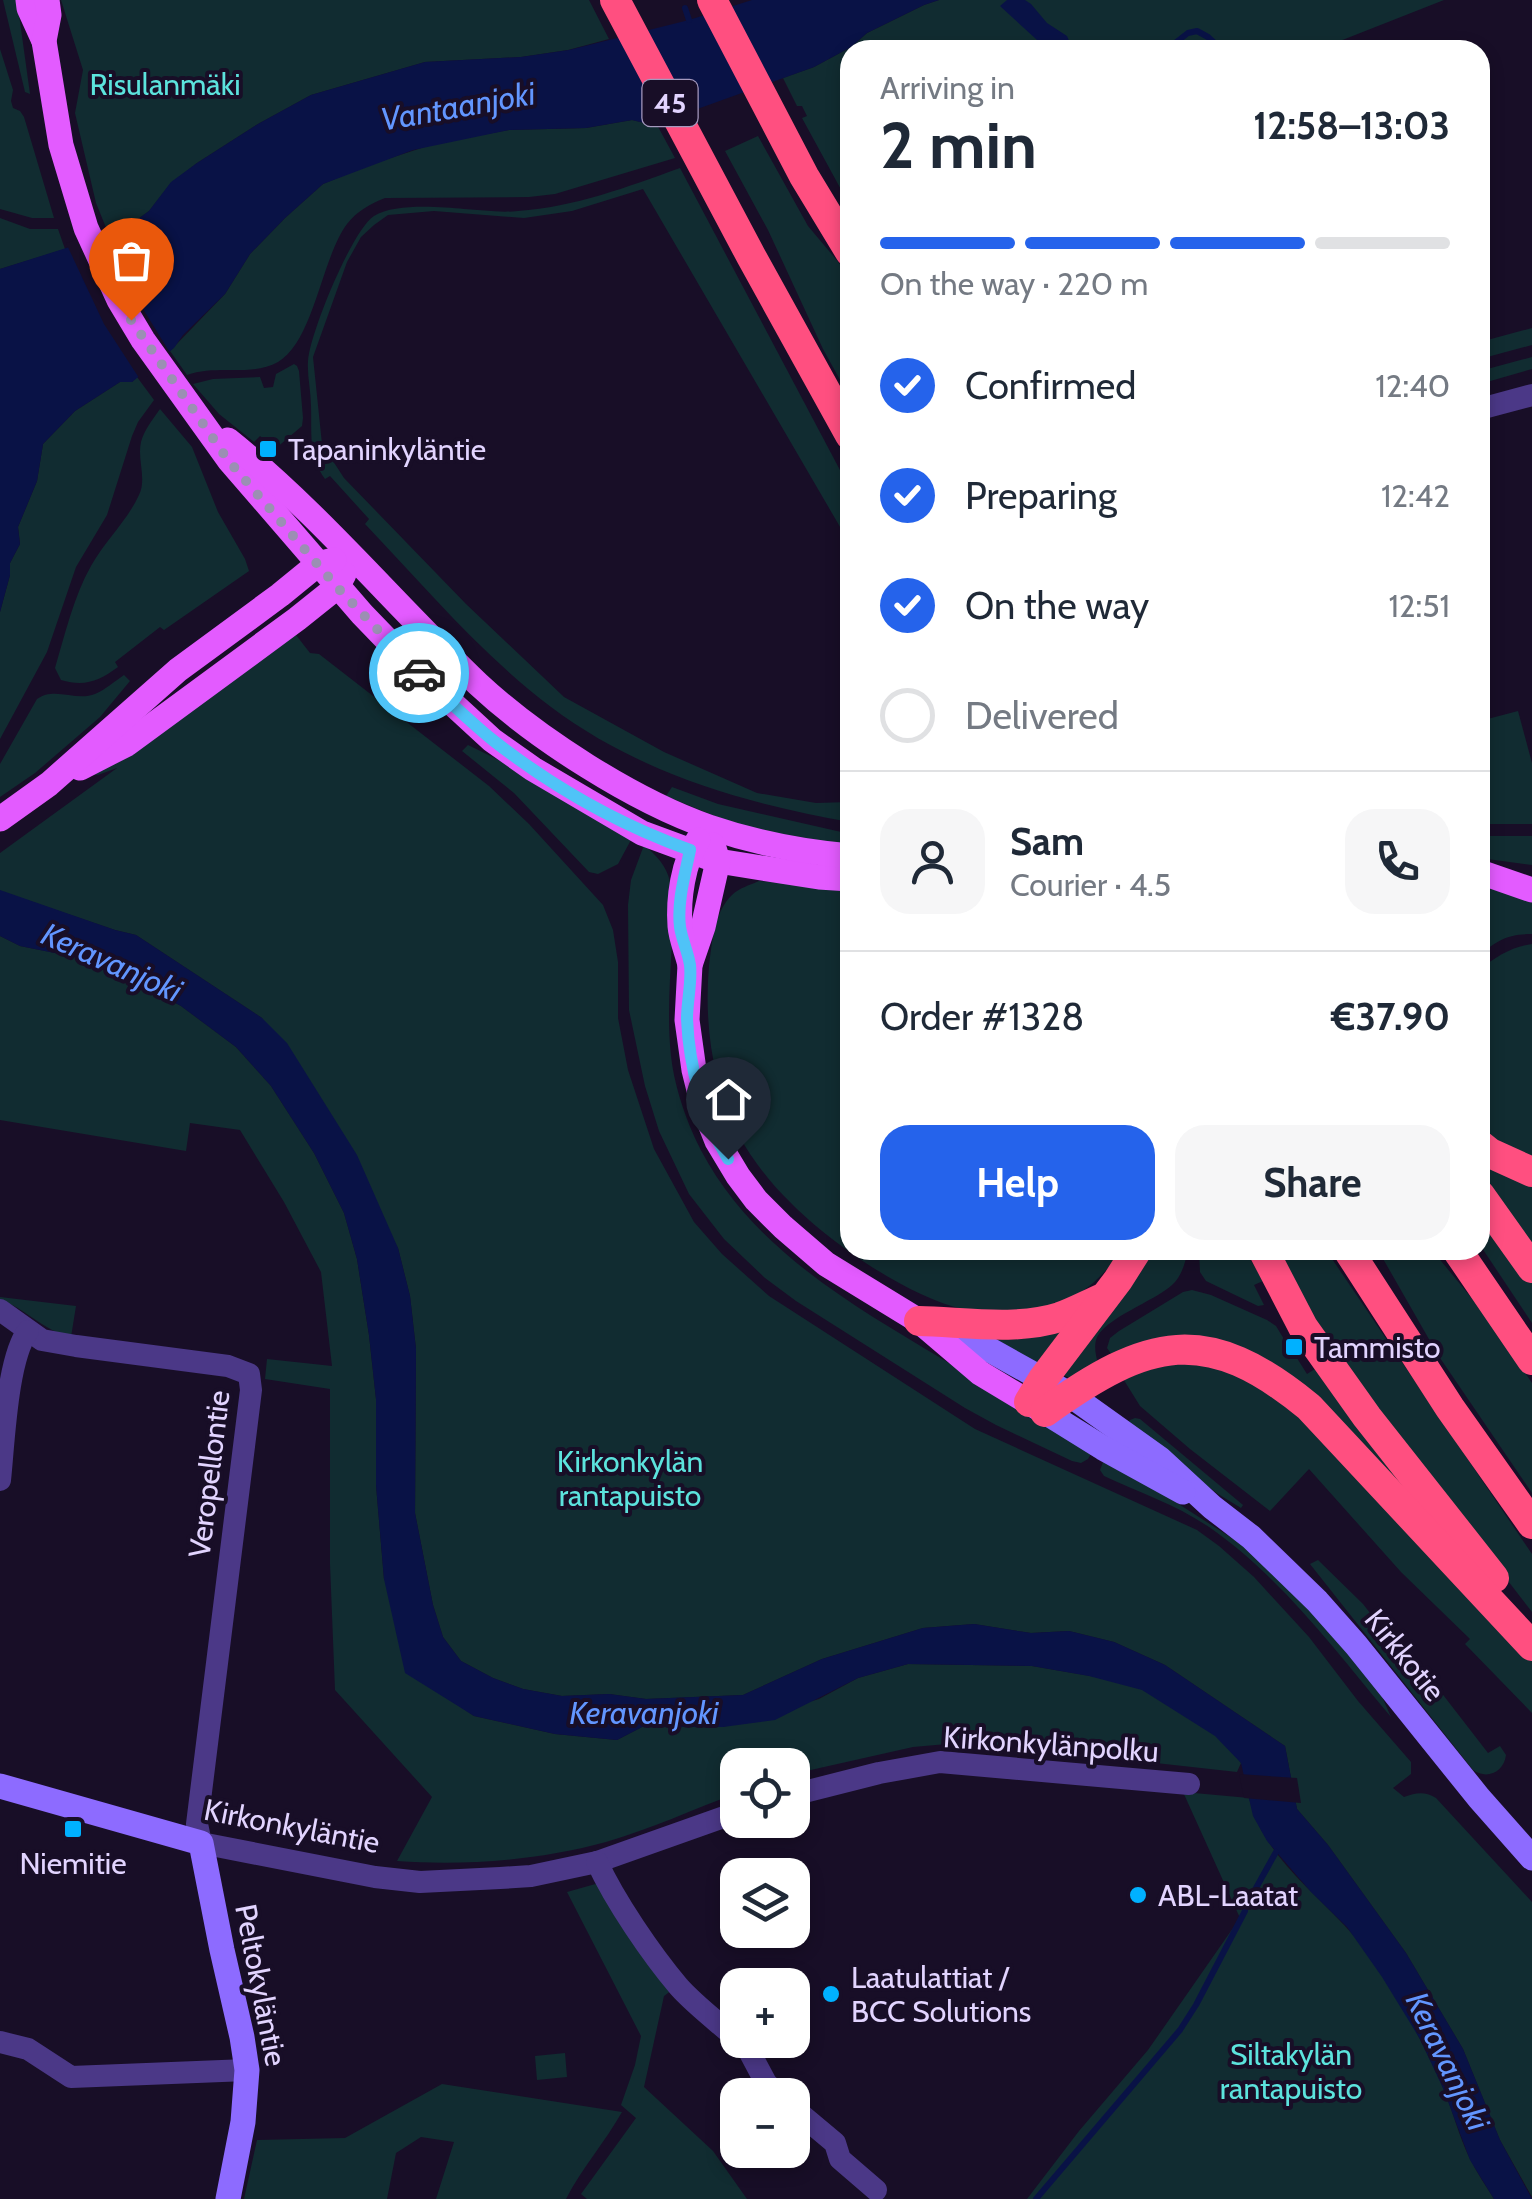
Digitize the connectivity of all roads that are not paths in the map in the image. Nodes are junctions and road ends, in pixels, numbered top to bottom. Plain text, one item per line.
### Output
1 (28, 0) edge
2 (47, 0) edge
3 (614, 0) edge
4 (712, 0) edge
5 (44, 41) junction
6 (840, 235) edge
7 (1532, 395) edge
8 (1490, 406) edge
9 (840, 417) edge
10 (200, 418) junction
11 (354, 556) junction
12 (318, 564) junction
13 (337, 587) junction
14 (49, 784) junction
15 (0, 820) edge
16 (707, 826) junction
17 (690, 850) junction
18 (840, 855) edge
19 (718, 861) junction
20 (1490, 873) edge
21 (1490, 875) edge
22 (1532, 876) edge
23 (840, 878) edge
24 (1532, 890) edge
25 (690, 965) junction
26 (1490, 1152) edge
27 (1532, 1172) edge
28 (1490, 1209) edge
29 (1132, 1260) edge
30 (1268, 1260) edge
31 (1354, 1260) edge
32 (1465, 1260) edge
33 (1532, 1268) edge
34 (1103, 1298) junction
35 (0, 1310) edge
36 (919, 1322) junction
37 (28, 1331) junction
38 (1532, 1360) edge
39 (1047, 1397) junction
40 (0, 1480) edge
41 (1532, 1524) edge
42 (1532, 1626) edge
43 (1532, 1646) edge
44 (1189, 1784) dead end
45 (0, 1786) edge
46 (810, 1790) edge
47 (720, 1818) edge
48 (200, 1843) junction
49 (1532, 1858) edge
50 (587, 1864) junction
51 (720, 2024) edge
52 (0, 2042) edge
53 (246, 2070) junction
54 (810, 2122) edge
55 (876, 2190) dead end
56 (228, 2199) edge

1 - 5 main road
2 - 5 main road
3 - 9 highway, 45
4 - 6 highway
5 - 10 main road
7 - 8 street
10 - 11 main road
10 - 12 main road
11 - 12 main road
11 - 13 main road
11 - 16 main road
12 - 13 main road
12 - 14 main road
13 - 14 main road
13 - 17 main road
14 - 15 main road
16 - 17 main road, Kirkkotie
16 - 18 main road
16 - 19 main road
17 - 19 main road
17 - 25 main road, Kirkkotie
19 - 23 main road
19 - 25 main road, Kirkkotie
20 - 22 main road
21 - 24 main road
25 - 36 main road, Kirkkotie
26 - 27 highway
28 - 33 highway
29 - 34 highway
30 - 42 highway
31 - 41 highway
32 - 38 highway
34 - 36 highway
34 - 39 highway
35 - 37 street, Veropellontie
36 - 39 street, Kirkkotie
37 - 40 street
37 - 48 street, Veropellontie
39 - 43 highway
39 - 49 street, Kirkkotie
44 - 46 street, Kirkonkylänpolku
45 - 48 street, Kirkonkyläntie
47 - 50 street
48 - 50 street, Kirkonkyläntie
48 - 53 street, Peltokyläntie
50 - 51 street
52 - 53 street
53 - 56 street, Peltokyläntie
54 - 55 street

